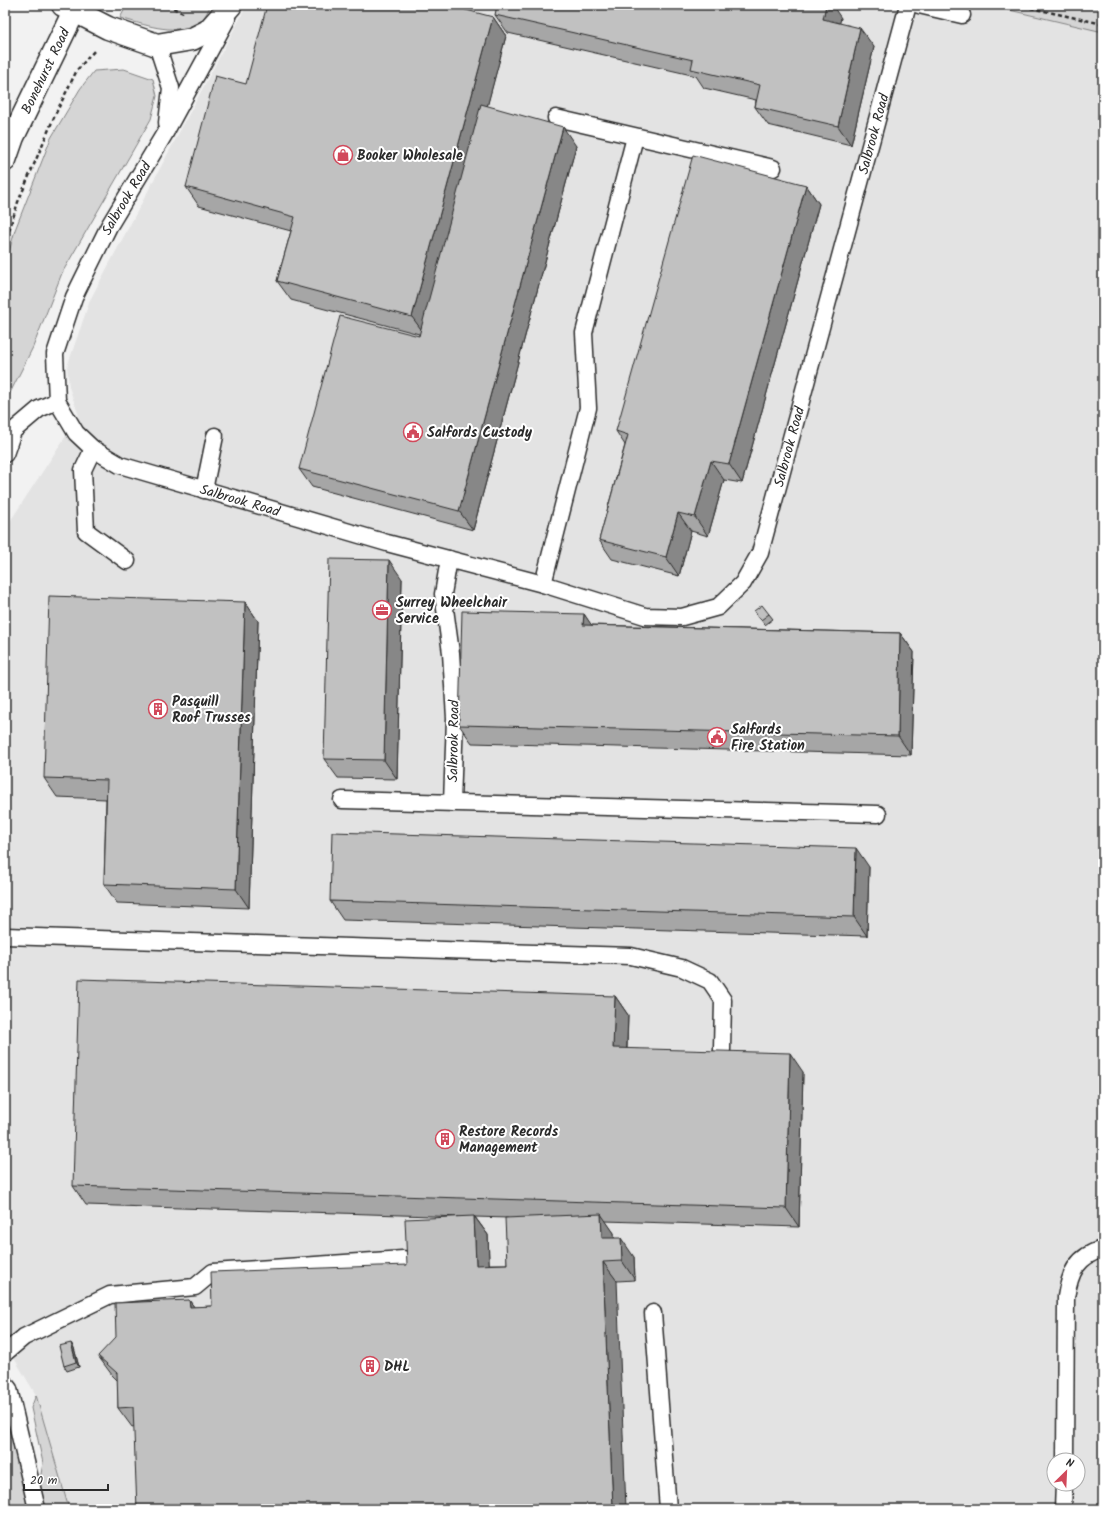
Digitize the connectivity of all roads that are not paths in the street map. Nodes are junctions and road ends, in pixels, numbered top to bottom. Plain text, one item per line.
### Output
1 (232, 5) edge
2 (908, 5) edge
3 (919, 5) edge
4 (71, 7) edge
5 (962, 15) dead end
6 (157, 45) junction
7 (556, 118) dead end
8 (166, 133) junction
9 (635, 137) junction
10 (5, 160) edge
11 (774, 168) dead end
12 (57, 401) junction
13 (215, 436) dead end
14 (93, 450) junction
15 (5, 454) edge
16 (204, 490) junction
17 (127, 560) dead end
18 (449, 560) junction
19 (543, 584) junction
20 (342, 800) dead end
21 (452, 803) junction
22 (878, 814) dead end
23 (5, 936) edge
24 (722, 1050) edge
25 (1103, 1249) edge
26 (403, 1259) dead end
27 (653, 1313) dead end
28 (5, 1353) edge
29 (5, 1384) edge
30 (1065, 1452) edge
31 (1064, 1492) edge
32 (37, 1509) edge
33 (668, 1509) edge
34 (1063, 1509) edge

1 - 6 street, Salbrook Road
1 - 8 lane, Salbrook Road
2 - 19 lane, Salbrook Road
3 - 5 lane
4 - 6 street, Salbrook Road
4 - 10 street, Bonehurst Road
6 - 8 lane, Salbrook Road
7 - 9 lane
8 - 12 lane, Salbrook Road
9 - 11 lane
9 - 19 lane
12 - 14 lane, Salbrook Road
12 - 15 lane
13 - 16 lane
14 - 16 lane, Salbrook Road
14 - 17 lane
16 - 18 lane, Salbrook Road
18 - 19 lane, Salbrook Road
18 - 21 lane, Salbrook Road
20 - 21 lane
21 - 22 lane
23 - 24 lane
25 - 30 lane
26 - 28 lane
27 - 33 lane
29 - 32 lane
31 - 34 lane

